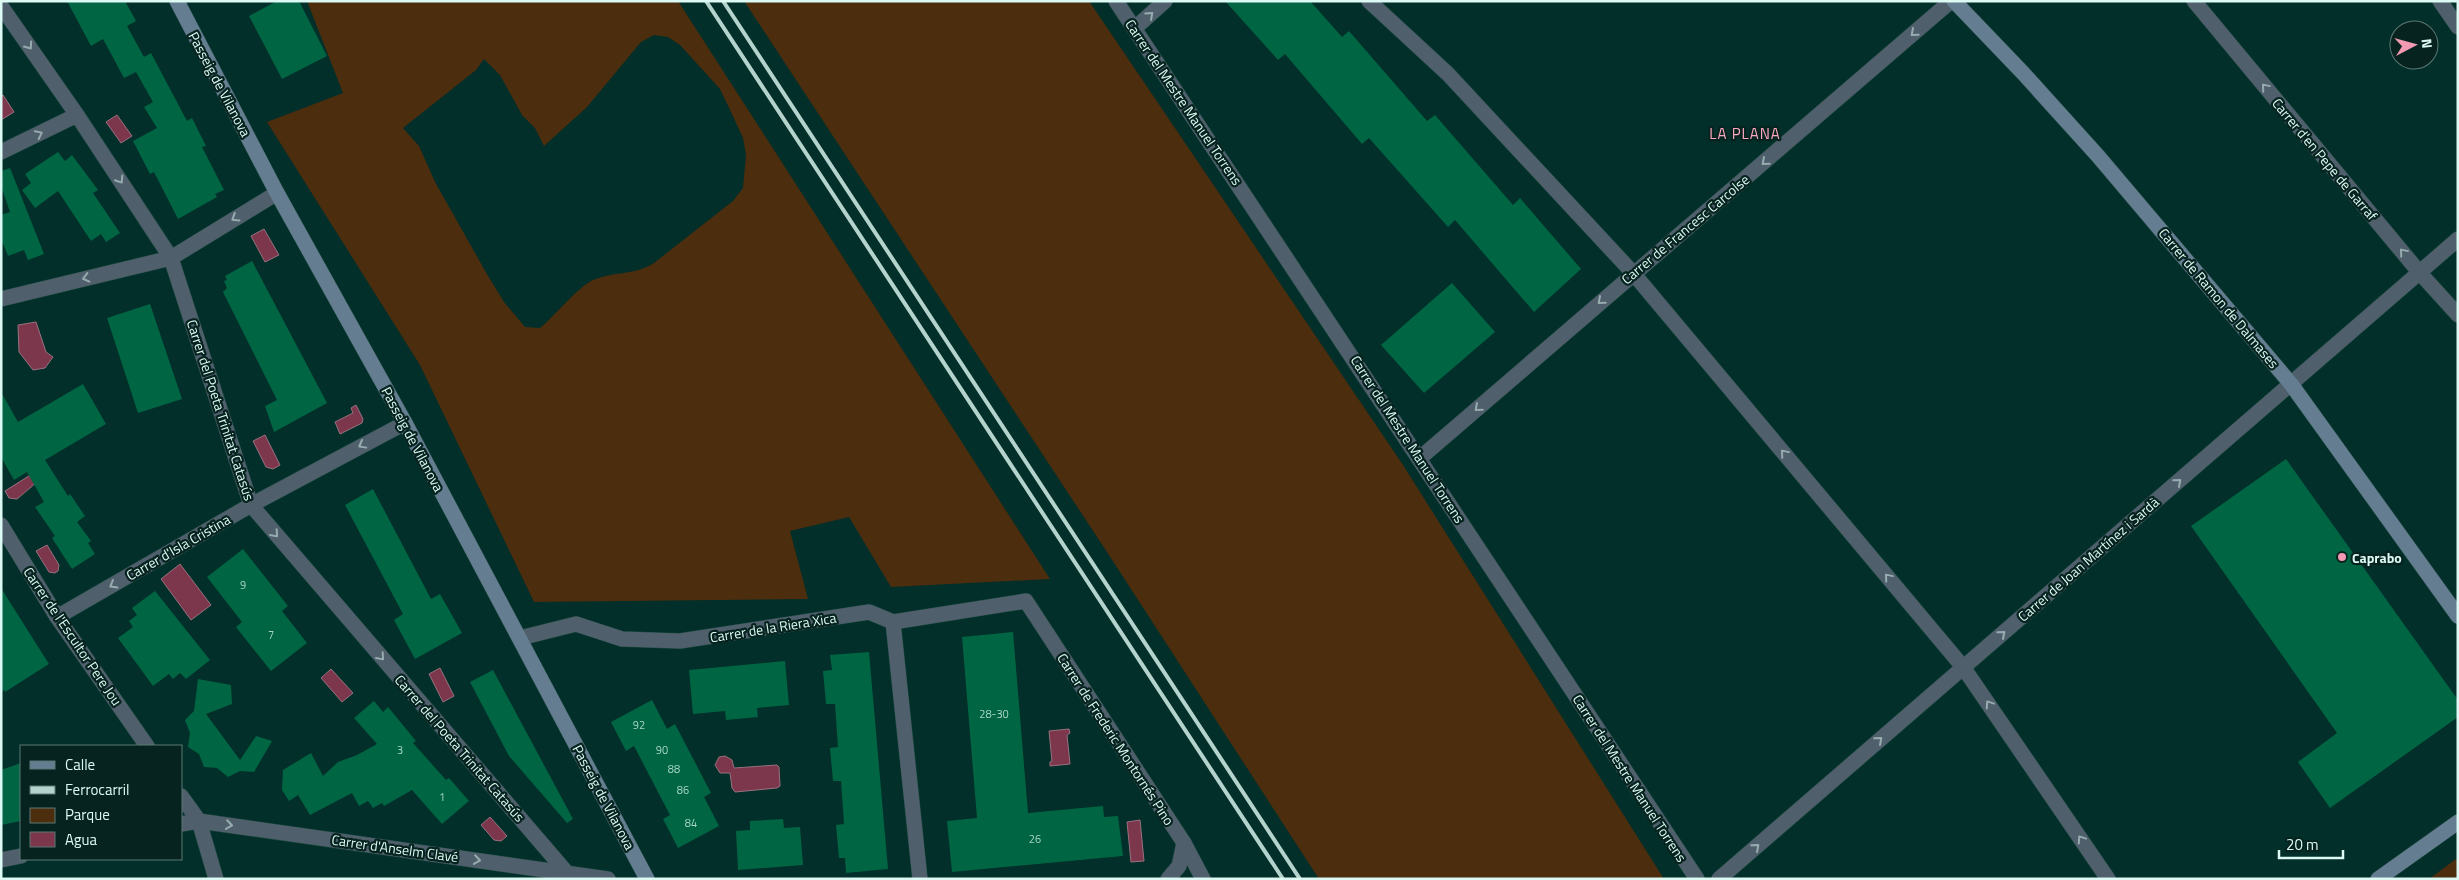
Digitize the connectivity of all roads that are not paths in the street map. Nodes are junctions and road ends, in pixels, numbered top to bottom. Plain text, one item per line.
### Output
1 (177, 1) edge
2 (1116, 1) edge
3 (1165, 1) edge
4 (1370, 1) edge
5 (1953, 1) edge
6 (2194, 1) edge
7 (2440, 1) edge
8 (1, 6) edge
9 (2458, 27) edge
10 (1135, 28) junction
11 (77, 116) junction
12 (1, 152) edge
13 (277, 192) junction
14 (2458, 239) edge
15 (171, 258) junction
16 (1634, 272) junction
17 (2419, 272) junction
18 (1, 299) edge
19 (2458, 315) edge
20 (2290, 384) junction
21 (405, 422) junction
22 (1420, 458) junction
23 (251, 505) junction
24 (1, 525) edge
25 (2458, 616) edge
26 (57, 617) junction
27 (893, 622) junction
28 (520, 638) junction
29 (1963, 667) junction
30 (146, 745) edge
31 (182, 797) edge
32 (198, 821) junction
33 (2458, 822) edge
34 (182, 824) edge
35 (1184, 843) junction
36 (20, 856) edge
37 (1, 860) edge
38 (567, 873) junction
39 (216, 879) edge
40 (608, 879) edge
41 (647, 879) edge
42 (920, 879) edge
43 (1168, 879) edge
44 (1204, 879) edge
45 (1697, 879) edge
46 (1720, 879) edge
47 (2108, 879) edge
48 (2378, 879) edge

1 - 13 street, Passeig de Vilanova
2 - 10 street, Carrer del Mestre Manuel Torrens
10 -> 3 street
4 - 16 street
5 -> 16 street, Carrer de Francesc Carcolse
5 - 20 street, Carrer de Ramon de Dalmases
17 -> 6 street, Carrer d'en Pepe de Garraf
7 - 9 street
8 -> 11 street, Carrer del Poeta Trinitat Catasús
10 - 22 street, Carrer del Mestre Manuel Torrens
12 -> 11 street
11 -> 15 street, Carrer del Poeta Trinitat Catasús
13 -> 15 street
13 - 21 street, Passeig de Vilanova
14 - 17 street, Carrer de Joan Martínez i Sardà
15 -> 18 street
15 - 23 street, Carrer del Poeta Trinitat Catasús
16 -> 22 street, Carrer de Francesc Carcolse
29 -> 16 street
17 - 19 street, Carrer d'en Pepe de Garraf
17 - 20 street, Carrer de Joan Martínez i Sardà
20 - 25 street, Carrer de Ramon de Dalmases
29 -> 20 street, Carrer de Joan Martínez i Sardà
21 -> 23 street, Carrer d'Isla Cristina
21 - 28 street, Passeig de Vilanova
22 - 45 street, Carrer del Mestre Manuel Torrens
23 -> 26 street, Carrer d'Isla Cristina
23 -> 38 street, Carrer del Poeta Trinitat Catasús
24 - 26 street, Carrer de l'Escultor Pere Jou
26 - 30 street, Carrer de l'Escultor Pere Jou
27 - 28 street, Carrer de la Riera Xica
27 - 35 street, Carrer de Frederic Montornés Pino
27 - 42 street
28 - 41 street, Passeig de Vilanova
46 -> 29 street, Carrer de Joan Martínez i Sardà
47 -> 29 street
31 - 32 street
32 - 34 street, Carrer d'Anselm Clavé
32 -> 38 street, Carrer d'Anselm Clavé
32 - 39 street
33 - 48 street
35 - 43 street
35 - 44 street, Carrer de Frederic Montornés Pino
36 - 37 street
38 - 40 street, Carrer d'Anselm Clavé

